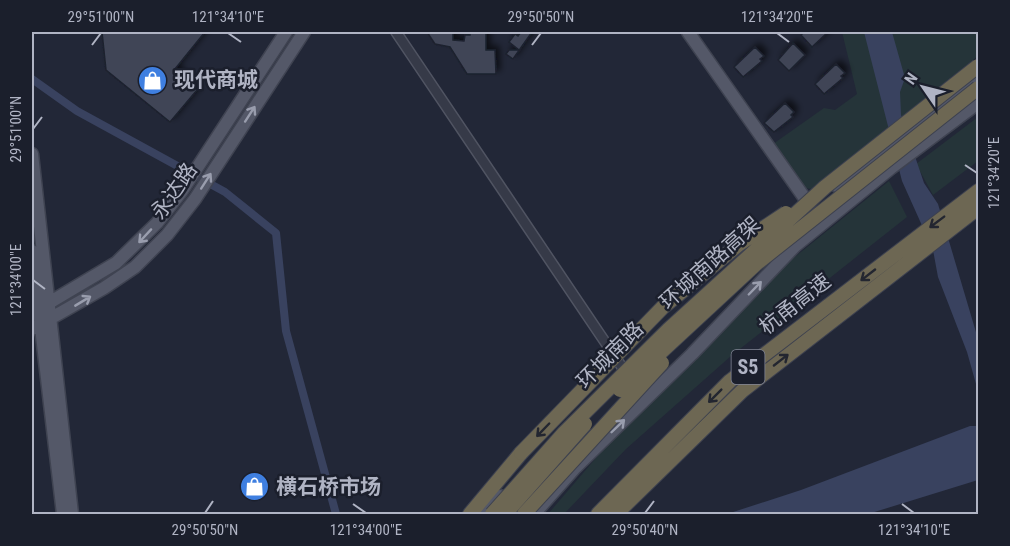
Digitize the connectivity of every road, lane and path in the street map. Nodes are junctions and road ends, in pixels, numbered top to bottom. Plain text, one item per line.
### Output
1 (286, 32) edge
2 (304, 32) edge
3 (396, 32) edge
4 (688, 32) edge
5 (978, 66) edge
6 (978, 74) edge
7 (978, 88) edge
8 (978, 102) edge
9 (32, 154) edge
10 (825, 187) junction
11 (978, 192) edge
12 (806, 200) junction
13 (978, 208) edge
14 (963, 212) junction
15 (919, 244) junction
16 (32, 251) edge
17 (756, 264) junction
18 (39, 308) edge
19 (40, 324) edge
20 (623, 369) junction
21 (644, 400) junction
22 (63, 514) edge
23 (72, 514) edge
24 (470, 514) edge
25 (482, 514) edge
26 (492, 514) edge
27 (505, 514) edge
28 (524, 514) edge
29 (534, 514) edge
30 (598, 514) edge
31 (616, 514) edge

1 -> 18 main road, 永达路
19 -> 2 main road, 永达路
3 - 20 street
4 - 12 main road
5 - 10 highway, 环城南路高架, bridge
6 - 20 main road, 环城南路
7 - 17 highway, 环城南路高架, bridge
21 -> 8 main road
9 - 18 main road
10 - 12 highway, bridge
10 - 26 highway, 环城南路高架, bridge
11 - 14 highway, 杭甬高速 / S5
12 -> 24 highway, bridge
13 - 14 highway, 杭甬高速 / S5
14 - 15 highway, 杭甬高速 / S5
15 -> 30 highway, 杭甬高速 / S5
31 -> 15 highway, 杭甬高速 / S5
16 - 18 main road
17 - 27 highway, 环城南路高架, bridge
17 - 28 highway, bridge
18 - 19 main road
19 - 22 main road
19 - 23 main road
20 - 21 street
20 - 25 main road, 环城南路
29 -> 21 main road

